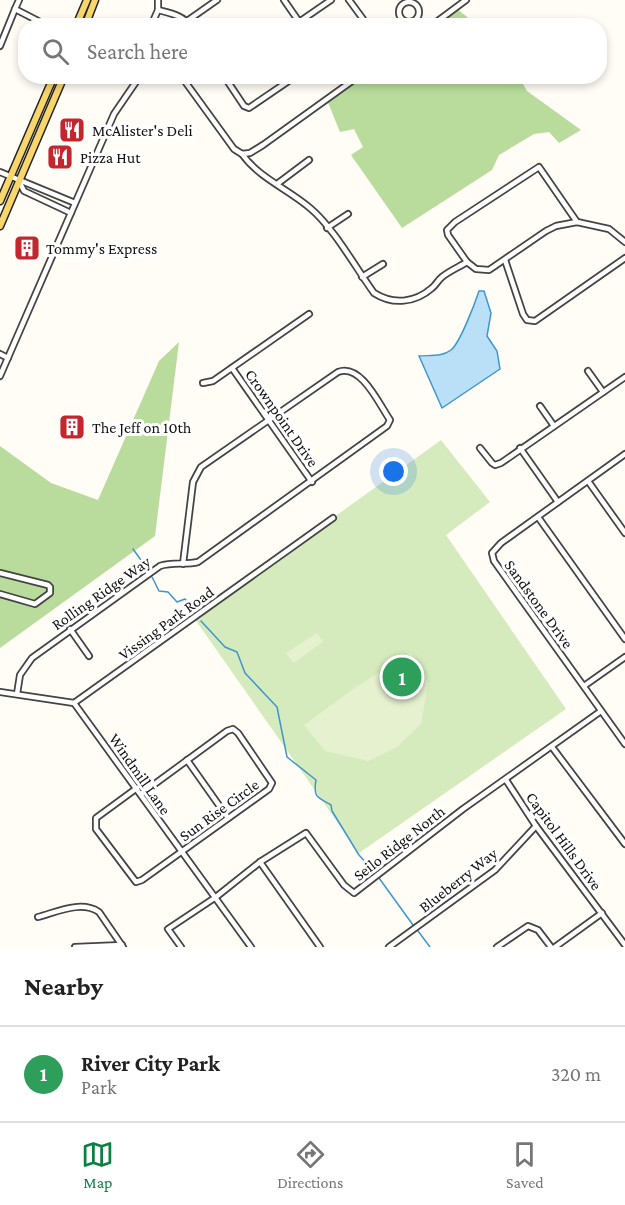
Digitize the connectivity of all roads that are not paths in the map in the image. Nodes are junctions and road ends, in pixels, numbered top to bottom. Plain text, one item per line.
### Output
1 (19, 0) edge
2 (87, 0) edge
3 (95, 0) edge
4 (158, 0) edge
5 (217, 0) edge
6 (284, 0) edge
7 (331, 0) edge
8 (349, 0) edge
9 (396, 0) edge
10 (466, 0) edge
11 (416, 2) edge
12 (401, 6) junction
13 (15, 9) junction
14 (158, 10) junction
15 (32, 18) edge
16 (79, 18) edge
17 (88, 18) edge
18 (154, 18) edge
19 (180, 18) edge
20 (194, 18) edge
21 (296, 18) edge
22 (308, 18) edge
23 (362, 18) edge
24 (401, 18) edge
25 (417, 18) edge
26 (442, 18) edge
27 (0, 46) edge
28 (51, 84) edge
29 (61, 84) edge
30 (135, 84) edge
31 (186, 84) edge
32 (229, 84) edge
33 (284, 84) edge
34 (348, 84) edge
35 (242, 154) junction
36 (309, 160) dead end
37 (0, 172) edge
38 (10, 177) junction
39 (19, 181) junction
40 (277, 184) junction
41 (0, 201) edge
42 (75, 203) junction
43 (71, 213) junction
44 (348, 214) dead end
45 (577, 222) junction
46 (0, 226) edge
47 (327, 228) junction
48 (624, 238) edge
49 (625, 258) edge
50 (505, 260) junction
51 (467, 262) junction
52 (383, 264) dead end
53 (362, 277) junction
54 (309, 314) dead end
55 (0, 354) edge
56 (8, 358) junction
57 (2, 365) edge
58 (232, 368) junction
59 (588, 371) dead end
60 (0, 376) edge
61 (625, 376) edge
62 (203, 383) dead end
63 (603, 392) junction
64 (540, 406) dead end
65 (269, 421) junction
66 (554, 426) junction
67 (480, 448) dead end
68 (520, 448) junction
69 (625, 454) edge
70 (588, 481) junction
71 (312, 482) junction
72 (558, 502) junction
73 (538, 517) junction
74 (333, 518) dead end
75 (625, 533) edge
76 (183, 564) junction
77 (0, 573) edge
78 (0, 594) edge
79 (70, 629) junction
80 (625, 639) edge
81 (89, 656) dead end
82 (625, 657) edge
83 (584, 686) junction
84 (0, 692) edge
85 (17, 694) junction
86 (74, 703) junction
87 (601, 711) junction
88 (625, 744) edge
89 (552, 747) junction
90 (187, 760) junction
91 (506, 780) junction
92 (137, 788) junction
93 (141, 794) junction
94 (228, 818) junction
95 (536, 826) junction
96 (625, 844) edge
97 (181, 853) junction
98 (260, 862) junction
99 (216, 897) junction
100 (602, 913) junction
101 (38, 917) dead end
102 (625, 945) edge
103 (123, 946) edge
104 (391, 946) edge
105 (75, 947) edge
106 (181, 947) edge
107 (250, 947) edge
108 (320, 947) edge
109 (497, 947) edge
110 (553, 947) edge

1 - 13 street
2 - 16 main road
3 - 17 main road
4 - 14 street
5 - 20 street
6 - 21 street
7 - 22 street
8 - 23 street
9 - 12 street
10 - 26 street
11 - 12 street
11 - 25 street
12 - 24 street
13 - 15 street
13 - 27 street
14 - 18 street
14 - 19 street
28 - 38 main road
29 - 39 main road
30 - 42 street
31 - 35 street
32 - 33 street
34 - 35 street
35 - 40 street
36 - 40 street
37 - 38 street
38 - 39 street
38 - 41 main road
39 - 42 street
39 - 43 street
39 - 46 main road
40 - 47 street
42 - 43 street
43 - 56 street
44 - 47 street
45 - 48 street
45 - 50 street
45 - 51 street
47 - 53 street
49 - 50 street
50 - 51 street
51 - 53 street
52 - 53 street
54 - 58 street
55 - 56 street
56 - 57 street
57 - 60 street
58 - 62 street
58 - 65 street, Crownpoint Drive
59 - 63 street
61 - 63 street
63 - 66 street
64 - 66 street
65 - 71 street, Crownpoint Drive
65 - 71 street, Rolling Ridge Way
65 - 76 street
66 - 68 street
67 - 68 street
68 - 72 street
69 - 70 street, Sandstone Drive
70 - 72 street, Sandstone Drive
70 - 75 street
71 - 76 street, Rolling Ridge Way
72 - 73 street, Sandstone Drive
73 - 80 street
73 - 83 street, Sandstone Drive
74 - 86 street, Vissing Park Road
76 - 79 street, Rolling Ridge Way
77 - 78 street
79 - 81 street
79 - 85 street, Rolling Ridge Way
82 - 83 street
83 - 87 street, Sandstone Drive
84 - 85 street
85 - 86 street
86 - 92 street, Windmill Lane
87 - 88 street, Sandstone Drive
87 - 89 street, Seilo Ridge North
89 - 91 street, Seilo Ridge North
89 - 96 street
90 - 93 street, Sun Rise Circle
90 - 94 street
90 - 94 street, Sun Rise Circle
91 - 95 street, Capitol Hills Drive
91 - 98 street, Seilo Ridge North
92 - 93 street, Windmill Lane
92 - 97 street, Sun Rise Circle
93 - 97 street, Windmill Lane
94 - 97 street, Sun Rise Circle
95 - 100 street, Capitol Hills Drive
95 - 104 street, Blueberry Way
97 - 99 street, Windmill Lane
98 - 99 street, Seilo Ridge North
98 - 108 street
99 - 106 street, Seilo Ridge North
99 - 107 street, Windmill Lane
100 - 102 street, Capitol Hills Drive
100 - 110 street
101 - 103 street
103 - 105 street
109 - 110 street

